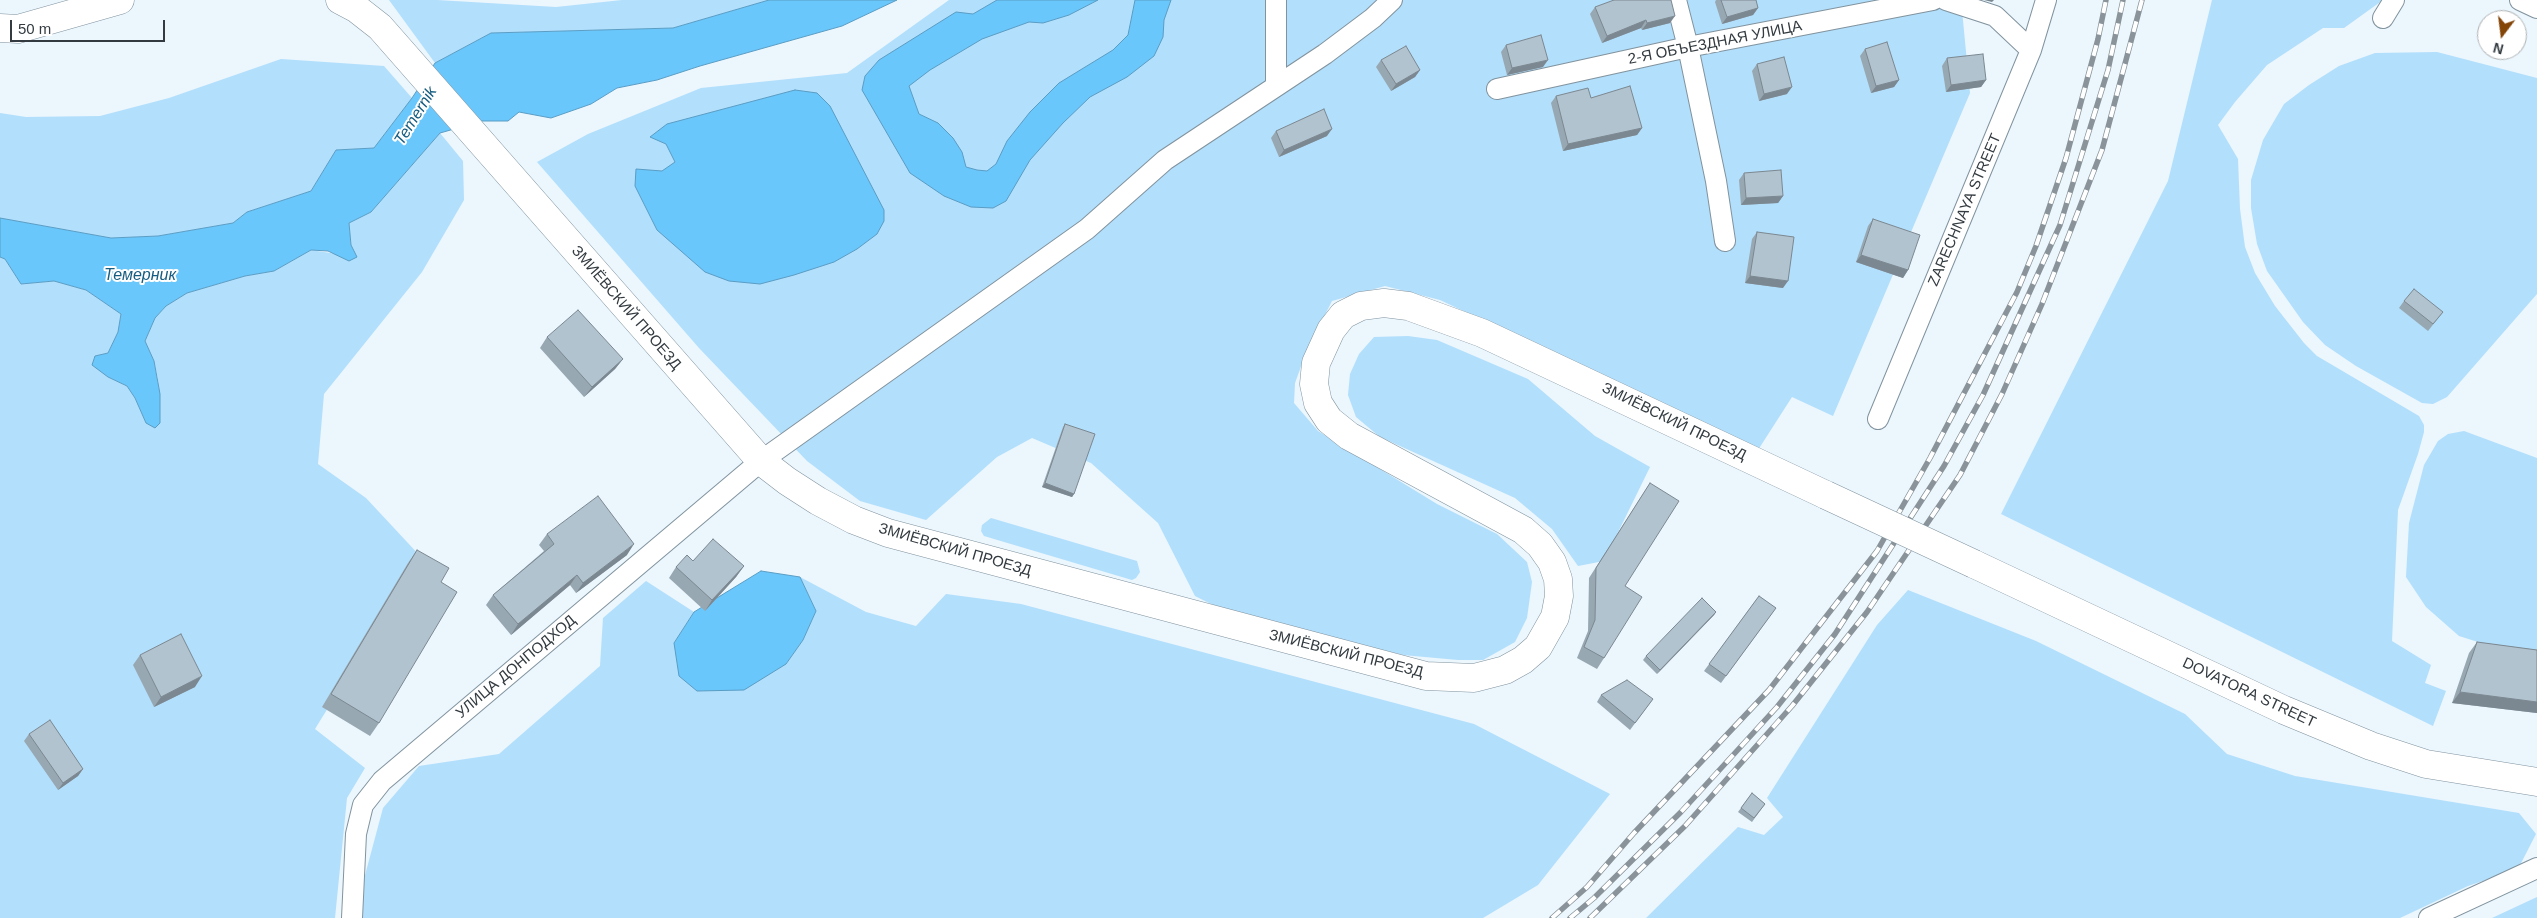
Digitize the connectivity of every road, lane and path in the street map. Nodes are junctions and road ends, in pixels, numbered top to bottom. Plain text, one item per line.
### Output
1 (120, 0) edge
2 (340, 0) edge
3 (1276, 0) edge
4 (1392, 0) edge
5 (1676, 0) edge
6 (1933, 0) edge
7 (1946, 0) edge
8 (2046, 0) edge
9 (2394, 0) edge
10 (2520, 0) edge
11 (2537, 8) edge
12 (2383, 18) dead end
13 (0, 28) edge
14 (1688, 47) junction
15 (2031, 50) junction
16 (1276, 86) junction
17 (1497, 89) dead end
18 (1725, 242) dead end
19 (1878, 419) dead end
20 (762, 461) junction
21 (1974, 564) joint
22 (2537, 782) edge
23 (2537, 868) edge
24 (352, 918) edge
25 (2429, 918) edge

1 - 13 main road
2 - 20 main road, ЗМИЁВСКИЙ ПРОЕЗД
3 - 16 street
4 - 16 street, УЛИЦА ДОНПОДХОД
5 - 14 street
6 - 14 street, 2-Я ОБЪЕЗДНАЯ УЛИЦА
7 - 15 street
8 - 15 street, ZARECHNAYA STREET
9 - 12 street
10 - 11 street
14 - 17 street, 2-Я ОБЪЕЗДНАЯ УЛИЦА
14 - 18 street
15 - 19 street, ZARECHNAYA STREET
16 - 20 street, УЛИЦА ДОНПОДХОД
20 - 21 main road, ЗМИЁВСКИЙ ПРОЕЗД, bridge
20 - 24 street, УЛИЦА ДОНПОДХОД
21 - 22 main road, DOVATORA STREET
23 - 25 street

